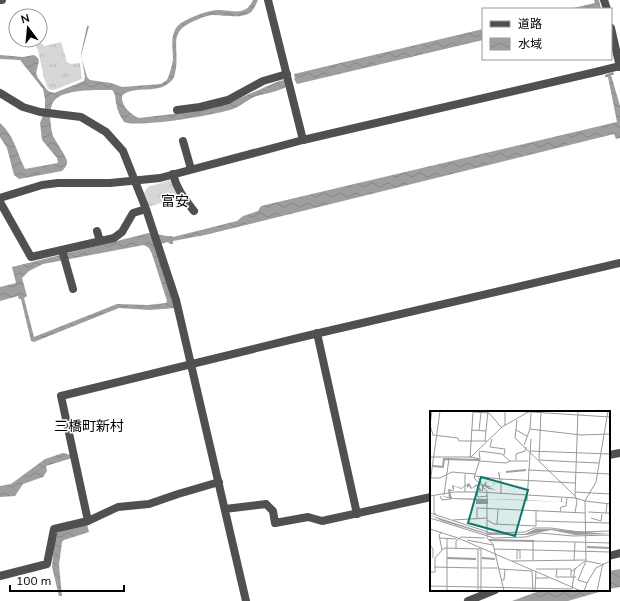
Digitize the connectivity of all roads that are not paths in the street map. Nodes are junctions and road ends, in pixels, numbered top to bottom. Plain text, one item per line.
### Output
1 (268, 0) edge
2 (612, 34) edge
3 (618, 67) edge
4 (288, 75) junction
5 (0, 93) edge
6 (176, 110) dead end
7 (303, 140) junction
8 (184, 141) dead end
9 (191, 169) junction
10 (173, 174) junction
11 (136, 181) junction
12 (0, 198) edge
13 (0, 202) edge
14 (146, 209) junction
15 (194, 211) dead end
16 (97, 231) dead end
17 (100, 241) junction
18 (62, 250) junction
19 (620, 262) edge
20 (73, 289) dead end
21 (317, 333) junction
22 (190, 364) junction
23 (620, 453) edge
24 (610, 455) edge
25 (219, 482) junction
26 (430, 497) edge
27 (226, 509) junction
28 (357, 514) junction
29 (88, 521) junction
30 (620, 553) edge
31 (610, 556) edge
32 (0, 576) edge
33 (493, 591) edge
34 (246, 601) edge
35 (468, 601) edge

1 - 4 street
2 - 3 street
3 - 7 street
4 - 6 street
4 - 7 street
5 - 11 street
7 - 9 street
8 - 9 street
9 - 10 street
10 - 11 street
10 - 15 street
11 - 12 street
11 - 14 street
13 - 18 street
14 - 17 street
14 - 22 street
16 - 17 street
17 - 18 street
18 - 20 street
19 - 21 street
21 - 22 street
21 - 28 street
22 - 25 street
22 - 29 street
23 - 24 street
25 - 27 street
25 - 29 street
26 - 28 street
27 - 28 street
27 - 34 street
29 - 32 street
30 - 31 street
33 - 35 street

